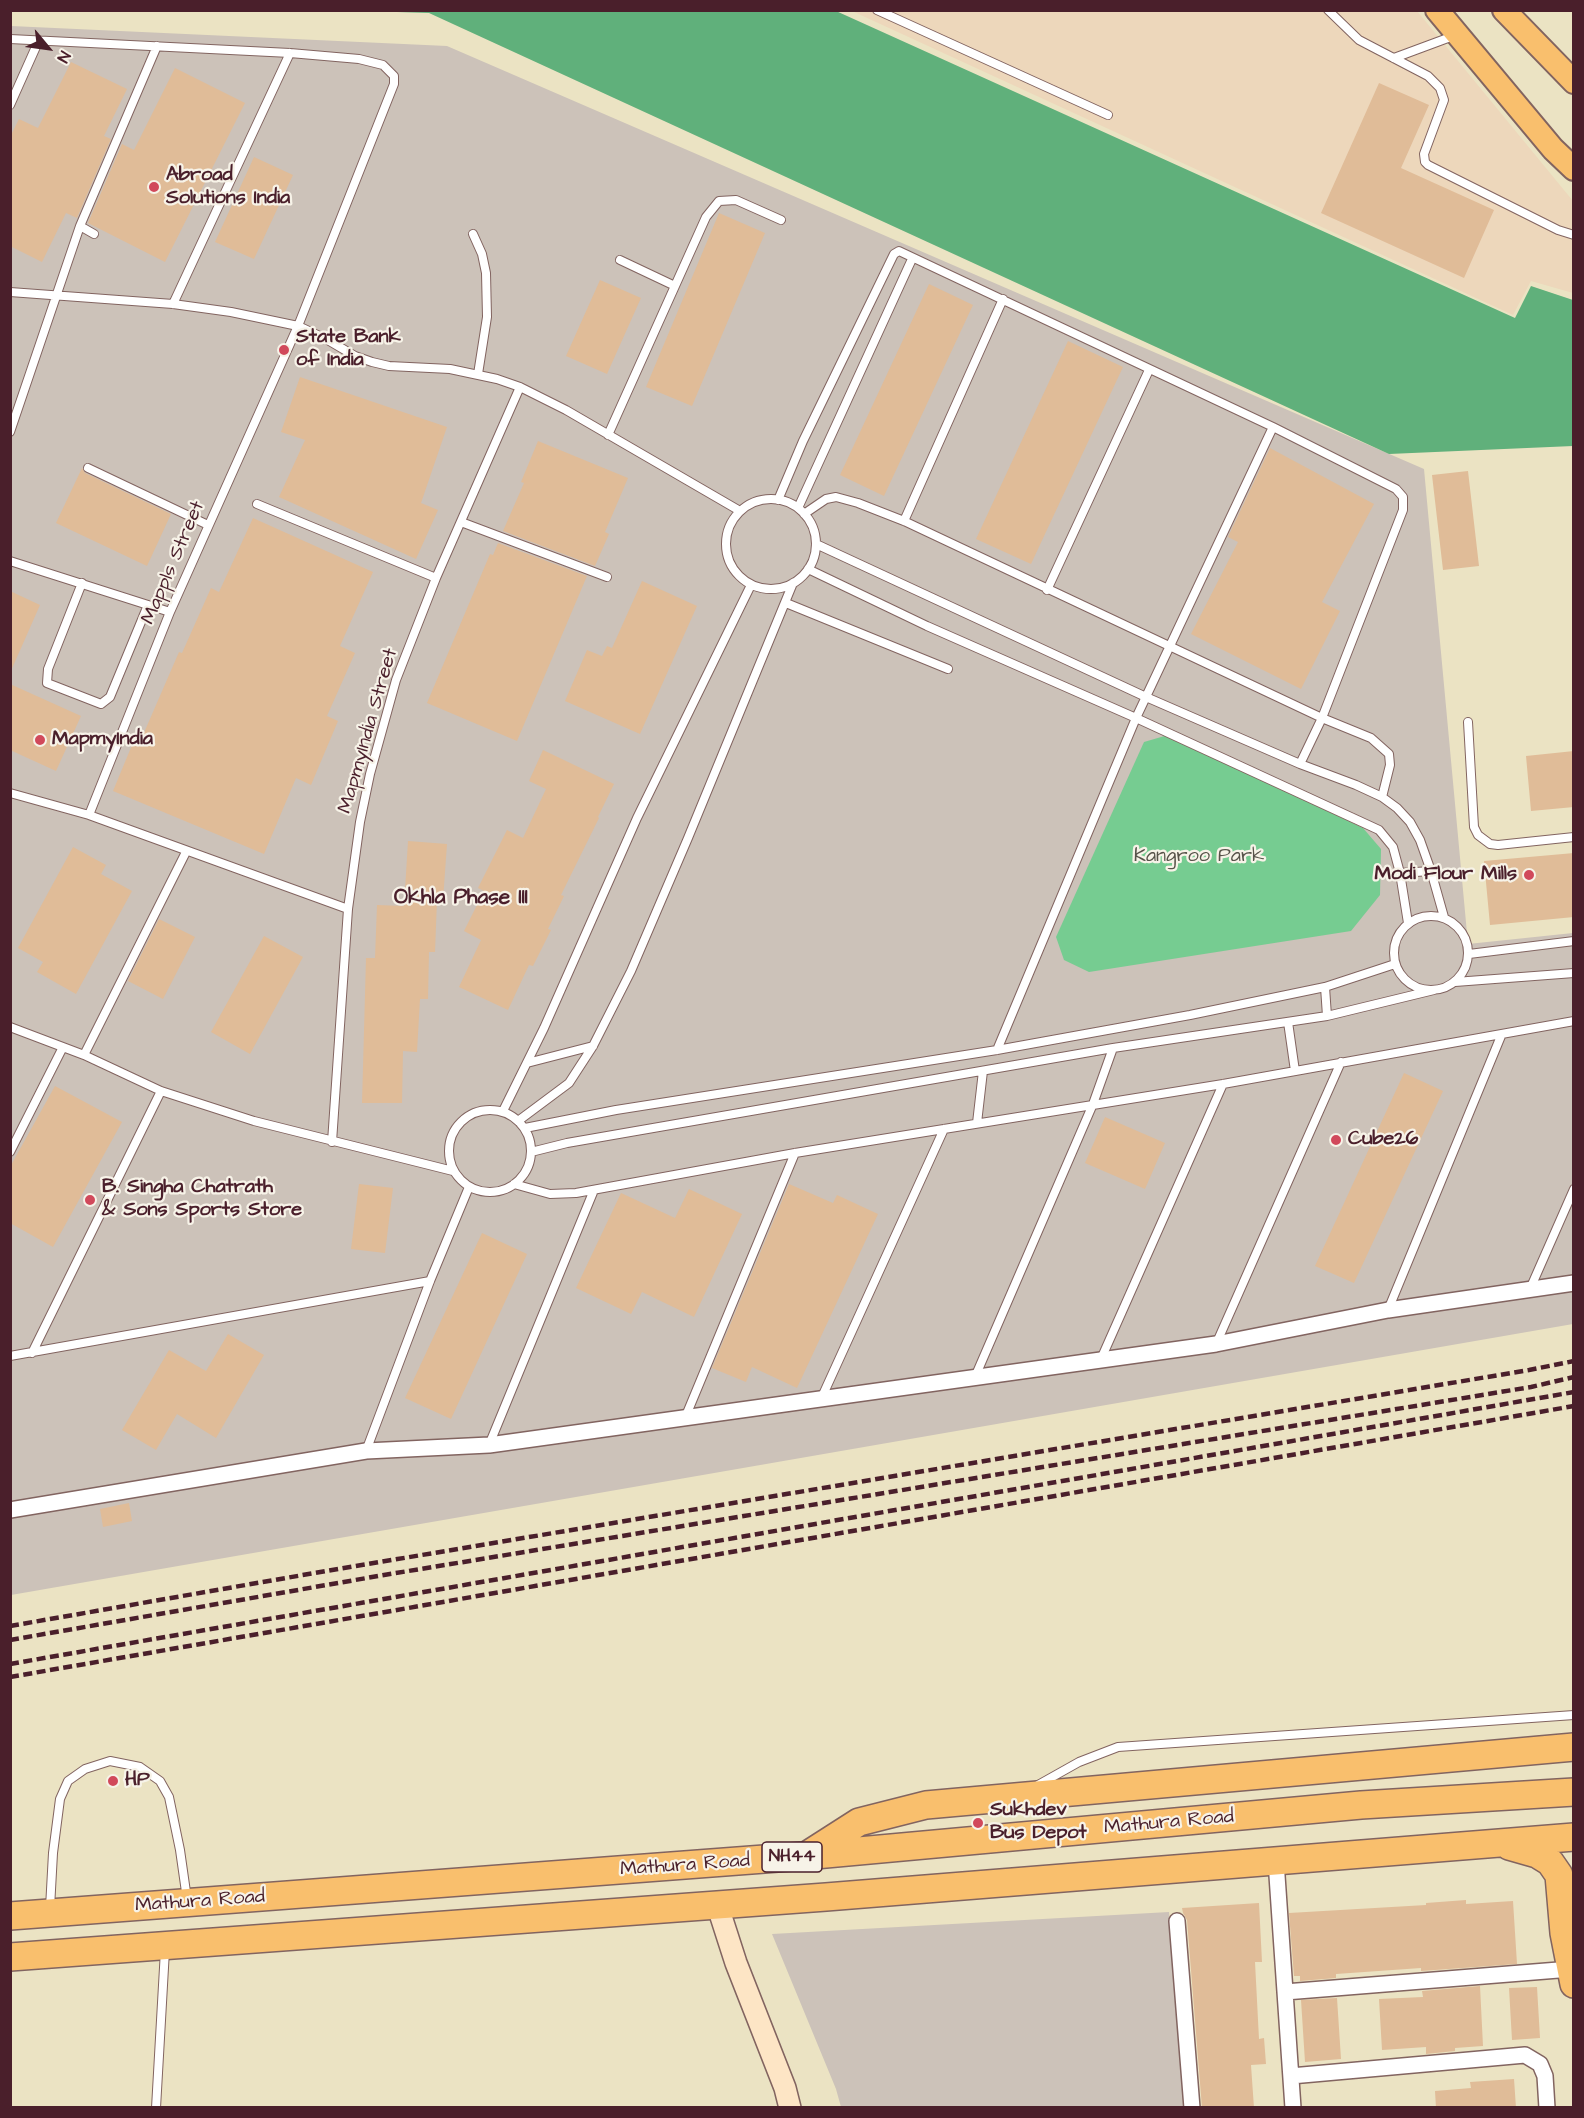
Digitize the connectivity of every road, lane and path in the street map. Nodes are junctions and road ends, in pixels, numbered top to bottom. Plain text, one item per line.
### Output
1 (877, 10) edge
2 (1328, 10) edge
3 (1437, 10) edge
4 (1504, 10) edge
5 (1457, 34) junction
6 (10, 39) edge
7 (39, 40) junction
8 (157, 46) junction
9 (290, 53) junction
10 (1394, 58) junction
11 (1574, 82) edge
12 (10, 105) edge
13 (1108, 115) dead end
14 (1574, 169) edge
15 (781, 220) dead end
16 (80, 226) junction
17 (94, 234) dead end
18 (473, 234) dead end
19 (1574, 235) edge
20 (912, 259) junction
21 (620, 260) dead end
22 (675, 286) junction
23 (10, 292) edge
24 (56, 294) junction
25 (1003, 299) junction
26 (173, 304) junction
27 (298, 327) junction
28 (1149, 370) junction
29 (478, 374) junction
30 (520, 387) junction
31 (1273, 427) junction
32 (10, 432) edge
33 (608, 435) junction
34 (88, 468) dead end
35 (778, 500) junction
36 (257, 504) dead end
37 (740, 511) junction
38 (801, 511) junction
39 (904, 521) junction
40 (461, 522) junction
41 (208, 525) junction
42 (816, 544) junction
43 (10, 561) edge
44 (808, 569) junction
45 (436, 578) junction
46 (607, 578) dead end
47 (82, 583) junction
48 (794, 583) junction
49 (751, 585) junction
50 (1047, 590) junction
51 (786, 603) junction
52 (148, 605) junction
53 (170, 612) junction
54 (1170, 648) junction
55 (948, 669) dead end
56 (1146, 697) junction
57 (1136, 718) junction
58 (1322, 718) junction
59 (1468, 722) dead end
60 (1300, 764) junction
61 (10, 792) edge
62 (1383, 797) junction
63 (89, 816) junction
64 (1574, 837) edge
65 (186, 852) junction
66 (1431, 871) junction
67 (1400, 873) junction
68 (348, 909) junction
69 (1444, 917) junction
70 (1408, 923) junction
71 (1574, 941) edge
72 (1469, 954) junction
73 (1395, 964) junction
74 (1574, 973) edge
75 (1455, 982) junction
76 (1325, 987) junction
77 (1434, 990) junction
78 (1327, 1016) junction
79 (1574, 1021) edge
80 (1288, 1022) junction
81 (10, 1028) edge
82 (1501, 1036) junction
83 (592, 1046) junction
84 (63, 1047) junction
85 (1113, 1048) junction
86 (997, 1050) junction
87 (84, 1055) junction
88 (1341, 1062) junction
89 (527, 1063) junction
90 (983, 1071) junction
91 (1295, 1071) junction
92 (1223, 1084) junction
93 (161, 1092) junction
94 (1093, 1104) junction
95 (503, 1112) junction
96 (518, 1120) junction
97 (977, 1123) junction
98 (525, 1128) junction
99 (944, 1129) junction
100 (332, 1142) junction
101 (10, 1152) edge
102 (531, 1152) junction
103 (795, 1153) junction
104 (453, 1171) junction
105 (514, 1184) junction
106 (469, 1187) junction
107 (1574, 1189) edge
108 (594, 1190) junction
109 (430, 1281) junction
110 (1574, 1283) edge
111 (1530, 1289) junction
112 (1388, 1310) junction
113 (1216, 1344) junction
114 (32, 1353) junction
115 (10, 1356) edge
116 (1101, 1359) junction
117 (975, 1377) junction
118 (821, 1399) junction
119 (685, 1418) junction
120 (489, 1444) junction
121 (366, 1451) junction
122 (10, 1510) edge
123 (1574, 1714) edge
124 (1574, 1747) edge
125 (1574, 1792) edge
126 (1019, 1796) junction
127 (1574, 1837) edge
128 (1501, 1843) junction
129 (804, 1856) junction
130 (1276, 1862) junction
131 (187, 1903) junction
132 (717, 1904) junction
133 (50, 1913) junction
134 (10, 1916) edge
135 (1177, 1921) dead end
136 (165, 1945) junction
137 (10, 1957) edge
138 (1572, 1977) edge
139 (1285, 1992) junction
140 (1291, 2076) junction
141 (156, 2108) edge
142 (790, 2108) edge
143 (1192, 2108) edge
144 (1293, 2108) edge
145 (1547, 2108) edge

1 - 13 lane
2 - 10 lane
3 - 5 main road
4 - 11 main road
5 - 10 lane
5 - 14 main road
6 - 7 lane
7 - 8 lane
7 - 12 lane
8 - 9 lane
8 - 16 lane
9 - 26 lane
9 - 27 lane, Mappls Street
10 - 19 lane
15 - 22 lane
16 - 17 lane
16 - 24 lane
18 - 29 lane
20 - 25 lane
20 - 35 lane
20 - 38 lane
21 - 22 lane
22 - 33 lane
23 - 24 lane
24 - 26 lane
24 - 32 lane
25 - 28 lane
25 - 39 lane
26 - 27 lane
27 - 29 lane
27 - 41 lane, Mappls Street
28 - 31 lane
28 - 50 lane
29 - 30 lane
30 - 33 lane
30 - 40 lane, MapmyIndia Street
31 - 54 lane
31 - 58 lane
33 - 37 lane
34 - 41 lane
35 - 37 lane
35 - 38 lane
36 - 45 lane
37 - 49 lane
38 - 39 lane
38 - 42 lane
39 - 50 lane
40 - 45 lane, MapmyIndia Street
40 - 46 lane
41 - 53 lane, Mappls Street
42 - 44 lane
42 - 56 lane
43 - 47 lane
44 - 48 lane
44 - 57 lane
45 - 68 lane, MapmyIndia Street
47 - 52 lane
47 - 52 lane
48 - 49 lane
48 - 51 lane
49 - 89 lane
50 - 54 lane
51 - 55 lane
51 - 83 lane
52 - 53 lane
53 - 63 lane, Mappls Street
54 - 56 lane
54 - 58 lane
56 - 57 lane
56 - 60 lane
57 - 67 lane
57 - 86 lane
58 - 60 lane
58 - 62 lane
59 - 64 lane
60 - 62 lane
61 - 63 lane
62 - 66 lane
63 - 65 lane
65 - 68 lane
65 - 87 lane
66 - 67 lane
66 - 69 lane
67 - 70 lane
68 - 100 lane, MapmyIndia Street
69 - 70 lane
69 - 72 lane
70 - 73 lane
71 - 72 lane
72 - 75 lane
73 - 76 lane
73 - 77 lane
74 - 75 lane
75 - 77 lane
76 - 78 lane
76 - 86 lane
77 - 78 lane
78 - 80 lane
79 - 82 lane
80 - 85 lane
80 - 91 lane
81 - 84 lane
82 - 88 lane
82 - 112 lane
83 - 89 lane
83 - 96 lane
84 - 87 lane
84 - 101 lane
85 - 90 lane
85 - 94 lane
86 - 98 lane
87 - 93 lane
88 - 91 lane
88 - 113 lane
89 - 95 lane
90 - 97 lane
90 - 102 lane
91 - 92 lane
92 - 94 lane
92 - 116 lane
93 - 100 lane
93 - 114 lane
94 - 97 lane
94 - 117 lane
95 - 96 lane
95 - 104 lane
96 - 98 lane
97 - 99 lane
98 - 102 lane
99 - 103 lane
99 - 118 lane
100 - 104 lane
102 - 105 lane
103 - 108 lane
103 - 119 lane
104 - 106 lane
105 - 106 lane
105 - 108 lane
106 - 109 lane
107 - 111 lane
108 - 120 lane
109 - 114 lane
109 - 121 lane
110 - 111 street
111 - 112 street
112 - 113 street
113 - 116 street
114 - 115 lane
116 - 117 street
117 - 118 street
118 - 119 street
119 - 120 street
120 - 121 street
121 - 122 street
123 - 126 lane
124 - 126 highway
125 - 129 highway, Mathura Road / NH44
126 - 129 highway
127 - 128 highway, Mathura Road / NH44
128 - 130 highway, Mathura Road / NH44
128 - 138 highway
129 - 131 highway, Mathura Road / NH44
130 - 132 highway, Mathura Road / NH44
130 - 139 street
131 - 133 highway, Mathura Road / NH44
131 - 133 lane
132 - 136 highway, Mathura Road / NH44
132 - 142 street
133 - 134 highway, Mathura Road / NH44
135 - 143 street
136 - 137 highway, Mathura Road / NH44
136 - 141 lane
138 - 139 street
139 - 140 street
140 - 144 street
140 - 145 street

